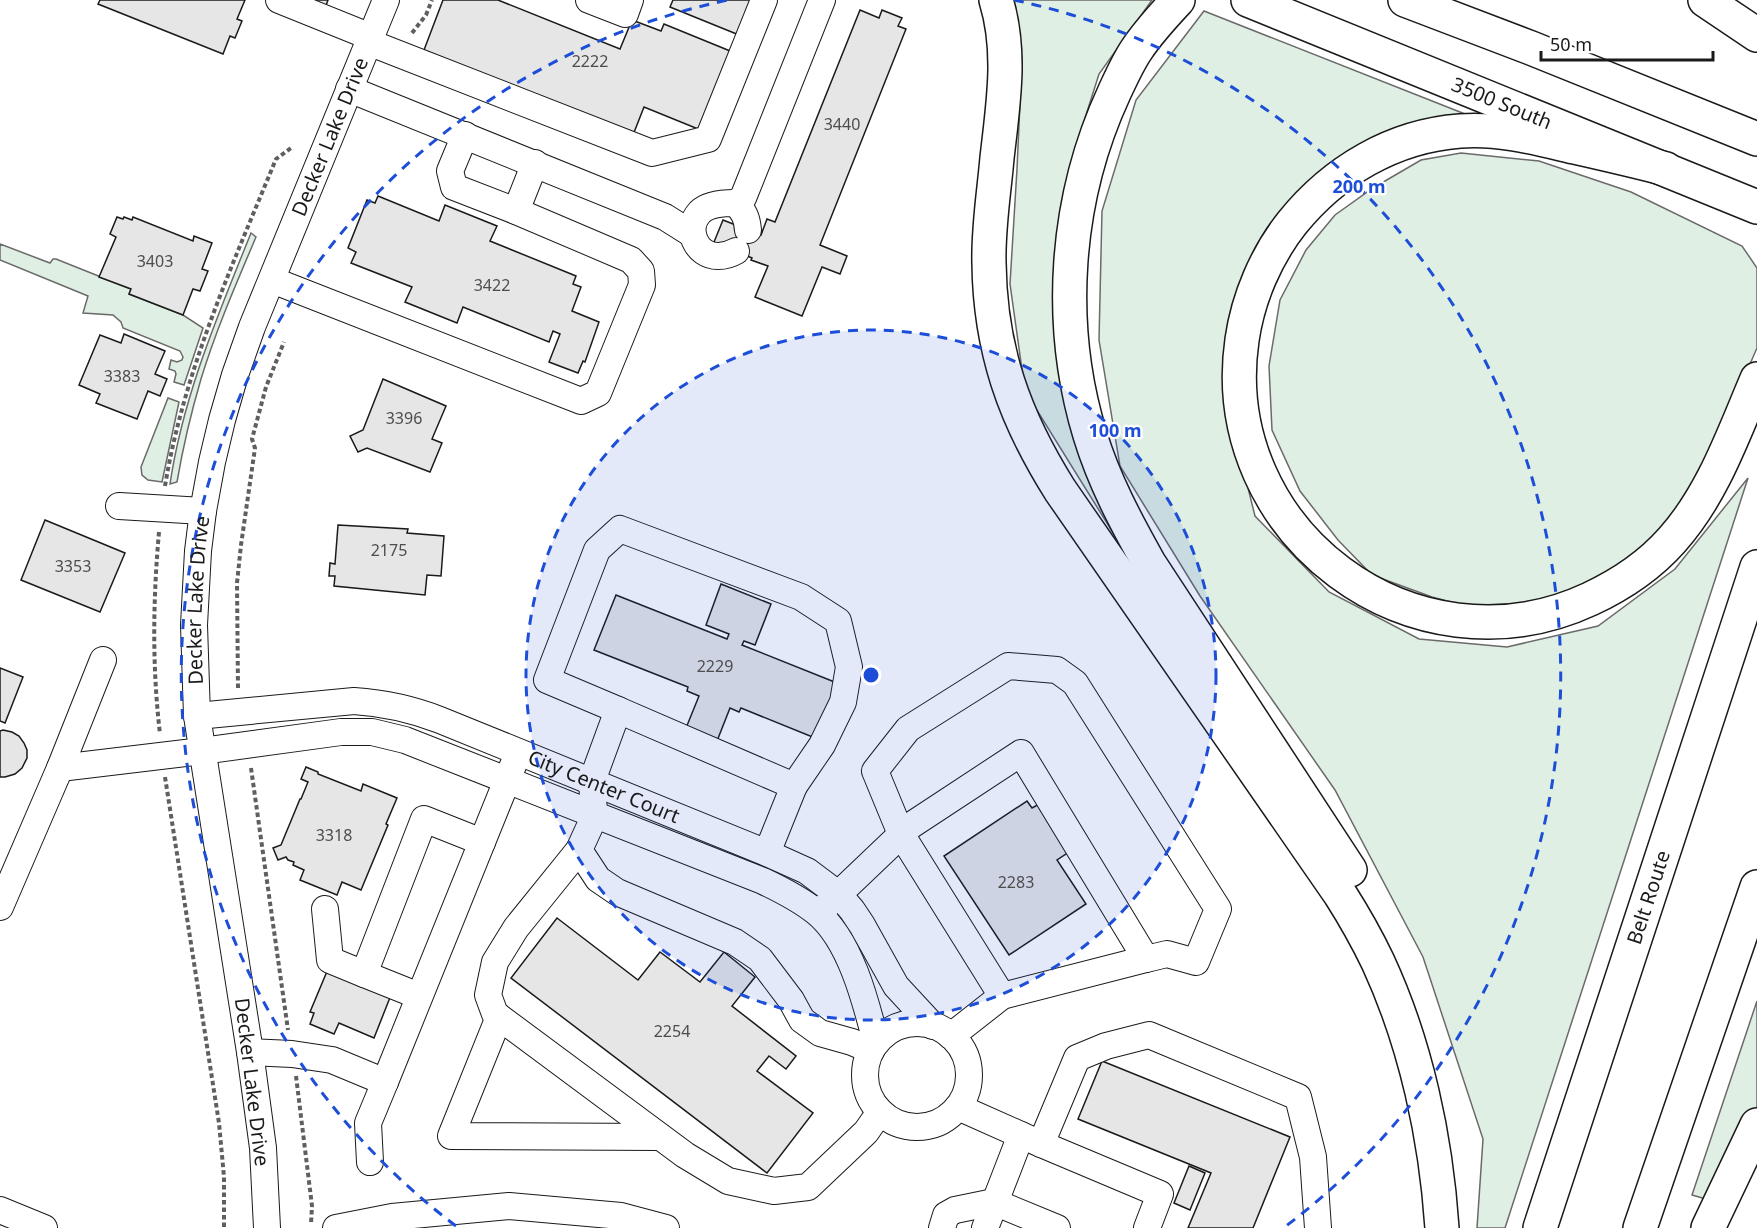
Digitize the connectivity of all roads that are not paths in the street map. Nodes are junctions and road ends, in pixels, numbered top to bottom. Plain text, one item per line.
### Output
1 (279, 0) edge
2 (386, 0) edge
3 (589, 0) edge
4 (630, 0) edge
5 (764, 0) edge
6 (822, 0) edge
7 (996, 0) edge
8 (1178, 0) edge
9 (1248, 0) edge
10 (1405, 0) edge
11 (1705, 0) edge
12 (1757, 35) edge
13 (369, 40) junction
14 (349, 89) junction
15 (465, 135) junction
16 (1757, 139) edge
17 (535, 163) junction
18 (1666, 169) junction
19 (735, 202) junction
20 (1757, 207) edge
21 (516, 212) junction
22 (697, 222) junction
23 (272, 280) junction
24 (1757, 379) edge
25 (119, 506) dead end
26 (203, 511) junction
27 (1757, 567) edge
28 (103, 660) dead end
29 (618, 710) junction
30 (197, 716) junction
31 (440, 720) junction
32 (429, 748) junction
33 (202, 751) junction
34 (519, 751) junction
35 (60, 768) junction
36 (507, 779) junction
37 (592, 781) junction
38 (794, 786) junction
39 (594, 813) junction
40 (901, 834) junction
41 (482, 842) junction
42 (579, 850) junction
43 (767, 853) junction
44 (1757, 887) edge
45 (838, 895) junction
46 (0, 907) edge
47 (325, 909) dead end
48 (818, 913) junction
49 (1146, 959) junction
50 (364, 974) junction
51 (419, 996) junction
52 (1002, 996) junction
53 (499, 1017) junction
54 (942, 1031) junction
55 (874, 1046) junction
56 (250, 1052) junction
57 (385, 1082) junction
58 (958, 1107) junction
59 (880, 1112) junction
60 (1757, 1125) edge
61 (660, 1137) junction
62 (1031, 1139) junction
63 (370, 1162) dead end
64 (1315, 1187) junction
65 (994, 1202) junction
66 (0, 1210) edge
67 (44, 1228) edge
68 (267, 1228) edge
69 (336, 1228) edge
70 (666, 1228) edge
71 (942, 1228) edge
72 (985, 1228) edge
73 (1057, 1228) edge
74 (1147, 1228) edge
75 (1297, 1228) edge
76 (1318, 1228) edge
77 (1443, 1228) edge
78 (1540, 1228) edge
79 (1641, 1228) edge
80 (1708, 1228) edge

1 - 13 street
2 - 13 street, Decker Lake Drive
3 - 4 street
5 - 13 street
6 - 19 street
7 - 77 main road
8 - 77 main road
9 - 18 main road, 3500 South
10 - 16 main road
11 - 12 main road
13 - 14 street, Decker Lake Drive
14 - 15 street
14 - 23 street, Decker Lake Drive
15 - 17 street
15 - 21 street
17 - 21 street
17 - 22 street
18 - 20 main road, 3500 South
18 - 24 main road
19 - 22 street
19 - 22 street
21 - 23 street
23 - 26 street, Decker Lake Drive
25 - 26 street
26 - 30 street, Decker Lake Drive
27 - 78 main road, Belt Route
28 - 35 street
29 - 37 street
29 - 38 street
29 - 38 street
30 - 31 street, City Center Court
30 - 33 street, Decker Lake Drive
31 - 32 street
31 - 34 street, City Center Court
32 - 33 street, City Center Court
32 - 36 street, City Center Court
33 - 35 street, City Center Court
33 - 56 street, Decker Lake Drive
34 - 36 street
34 - 37 street, City Center Court
35 - 46 street
36 - 39 street, City Center Court
36 - 41 street
37 - 39 street
37 - 43 street, City Center Court
38 - 43 street
39 - 42 street
39 - 48 street, City Center Court
40 - 45 street
40 - 49 street
40 - 49 street
40 - 52 street
41 - 50 street
41 - 51 street
42 - 53 street
42 - 55 street
43 - 45 street, City Center Court
44 - 79 main road
45 - 48 street
45 - 54 street, City Center Court
47 - 50 street
48 - 55 street, City Center Court
49 - 52 street
50 - 51 street
51 - 57 street
52 - 54 street
53 - 61 street
53 - 61 street
54 - 55 street
54 - 58 street, City Center Court
55 - 59 street, City Center Court
56 - 57 street
56 - 68 street, Decker Lake Drive
57 - 63 street
58 - 59 street
58 - 62 street
59 - 61 street
60 - 80 main road
62 - 64 street
62 - 65 street
62 - 74 street
64 - 75 street
64 - 76 street
65 - 71 street
65 - 72 street
65 - 73 street
66 - 67 street
69 - 70 street

